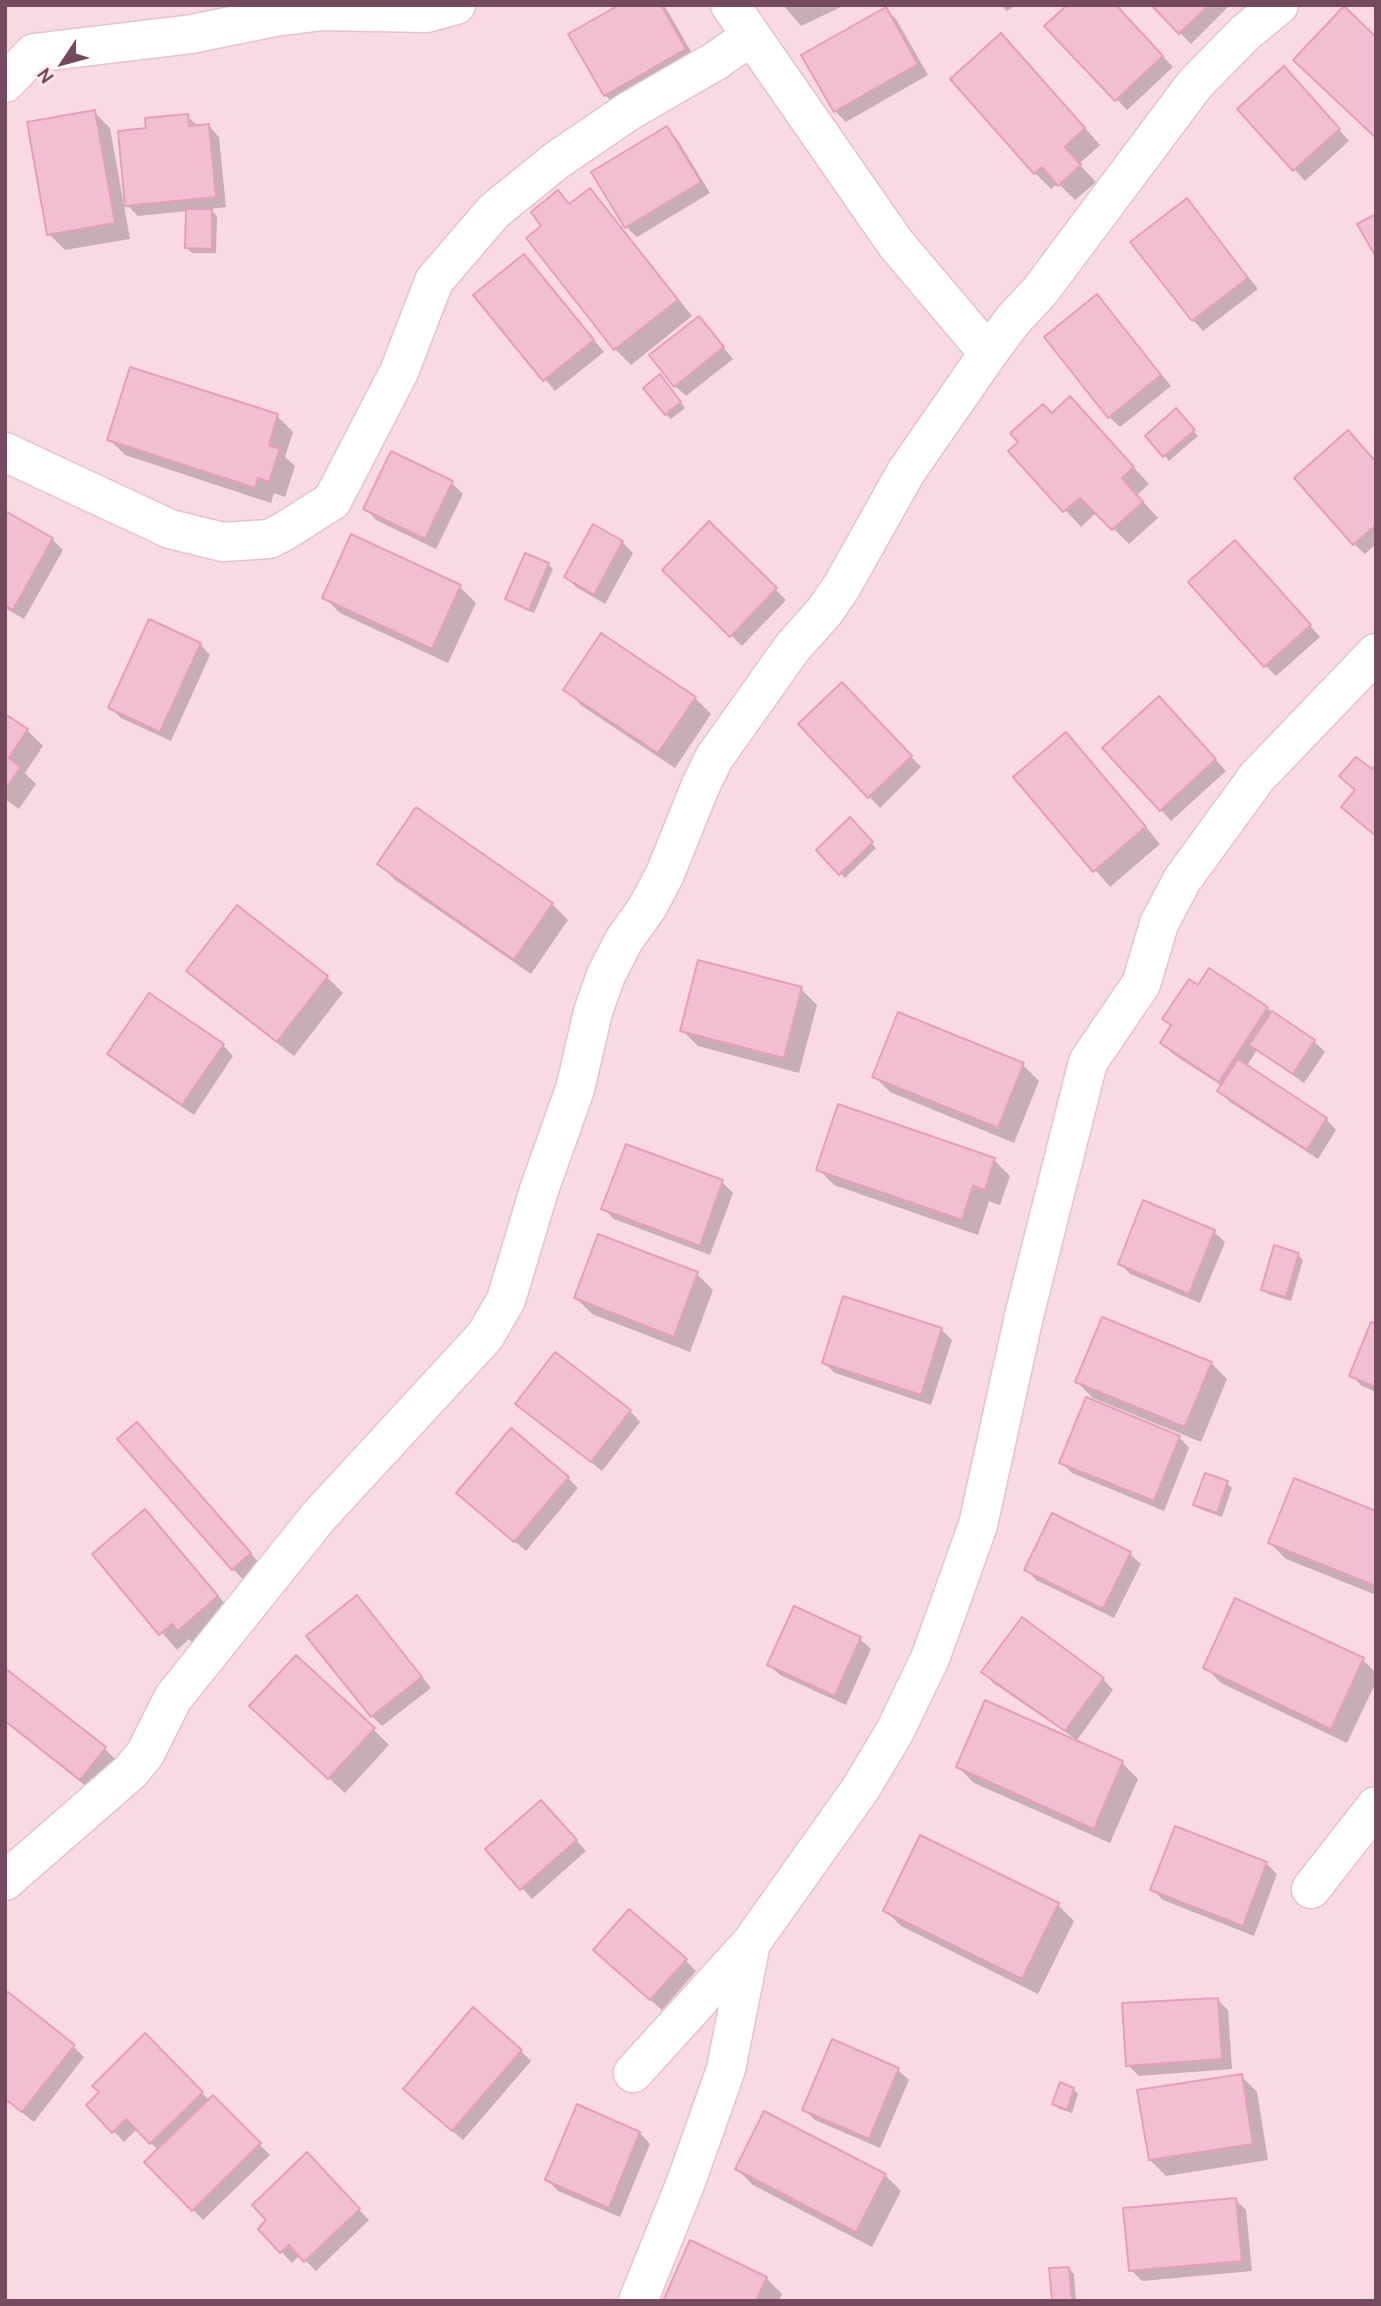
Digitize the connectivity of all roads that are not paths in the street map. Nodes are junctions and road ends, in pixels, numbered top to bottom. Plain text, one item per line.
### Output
1 (456, 5) edge
2 (1279, 5) edge
3 (740, 20) edge
4 (5, 83) edge
5 (986, 355) junction
6 (5, 452) edge
7 (1376, 653) edge
8 (1376, 1806) edge
9 (5, 1881) edge
10 (1311, 1889) dead end
11 (751, 1943) junction
12 (633, 2073) dead end
13 (638, 2301) edge

1 - 4 street
2 - 5 street
3 - 5 street
3 - 6 street
5 - 9 street
7 - 11 street
8 - 10 street
11 - 12 street
11 - 13 street

